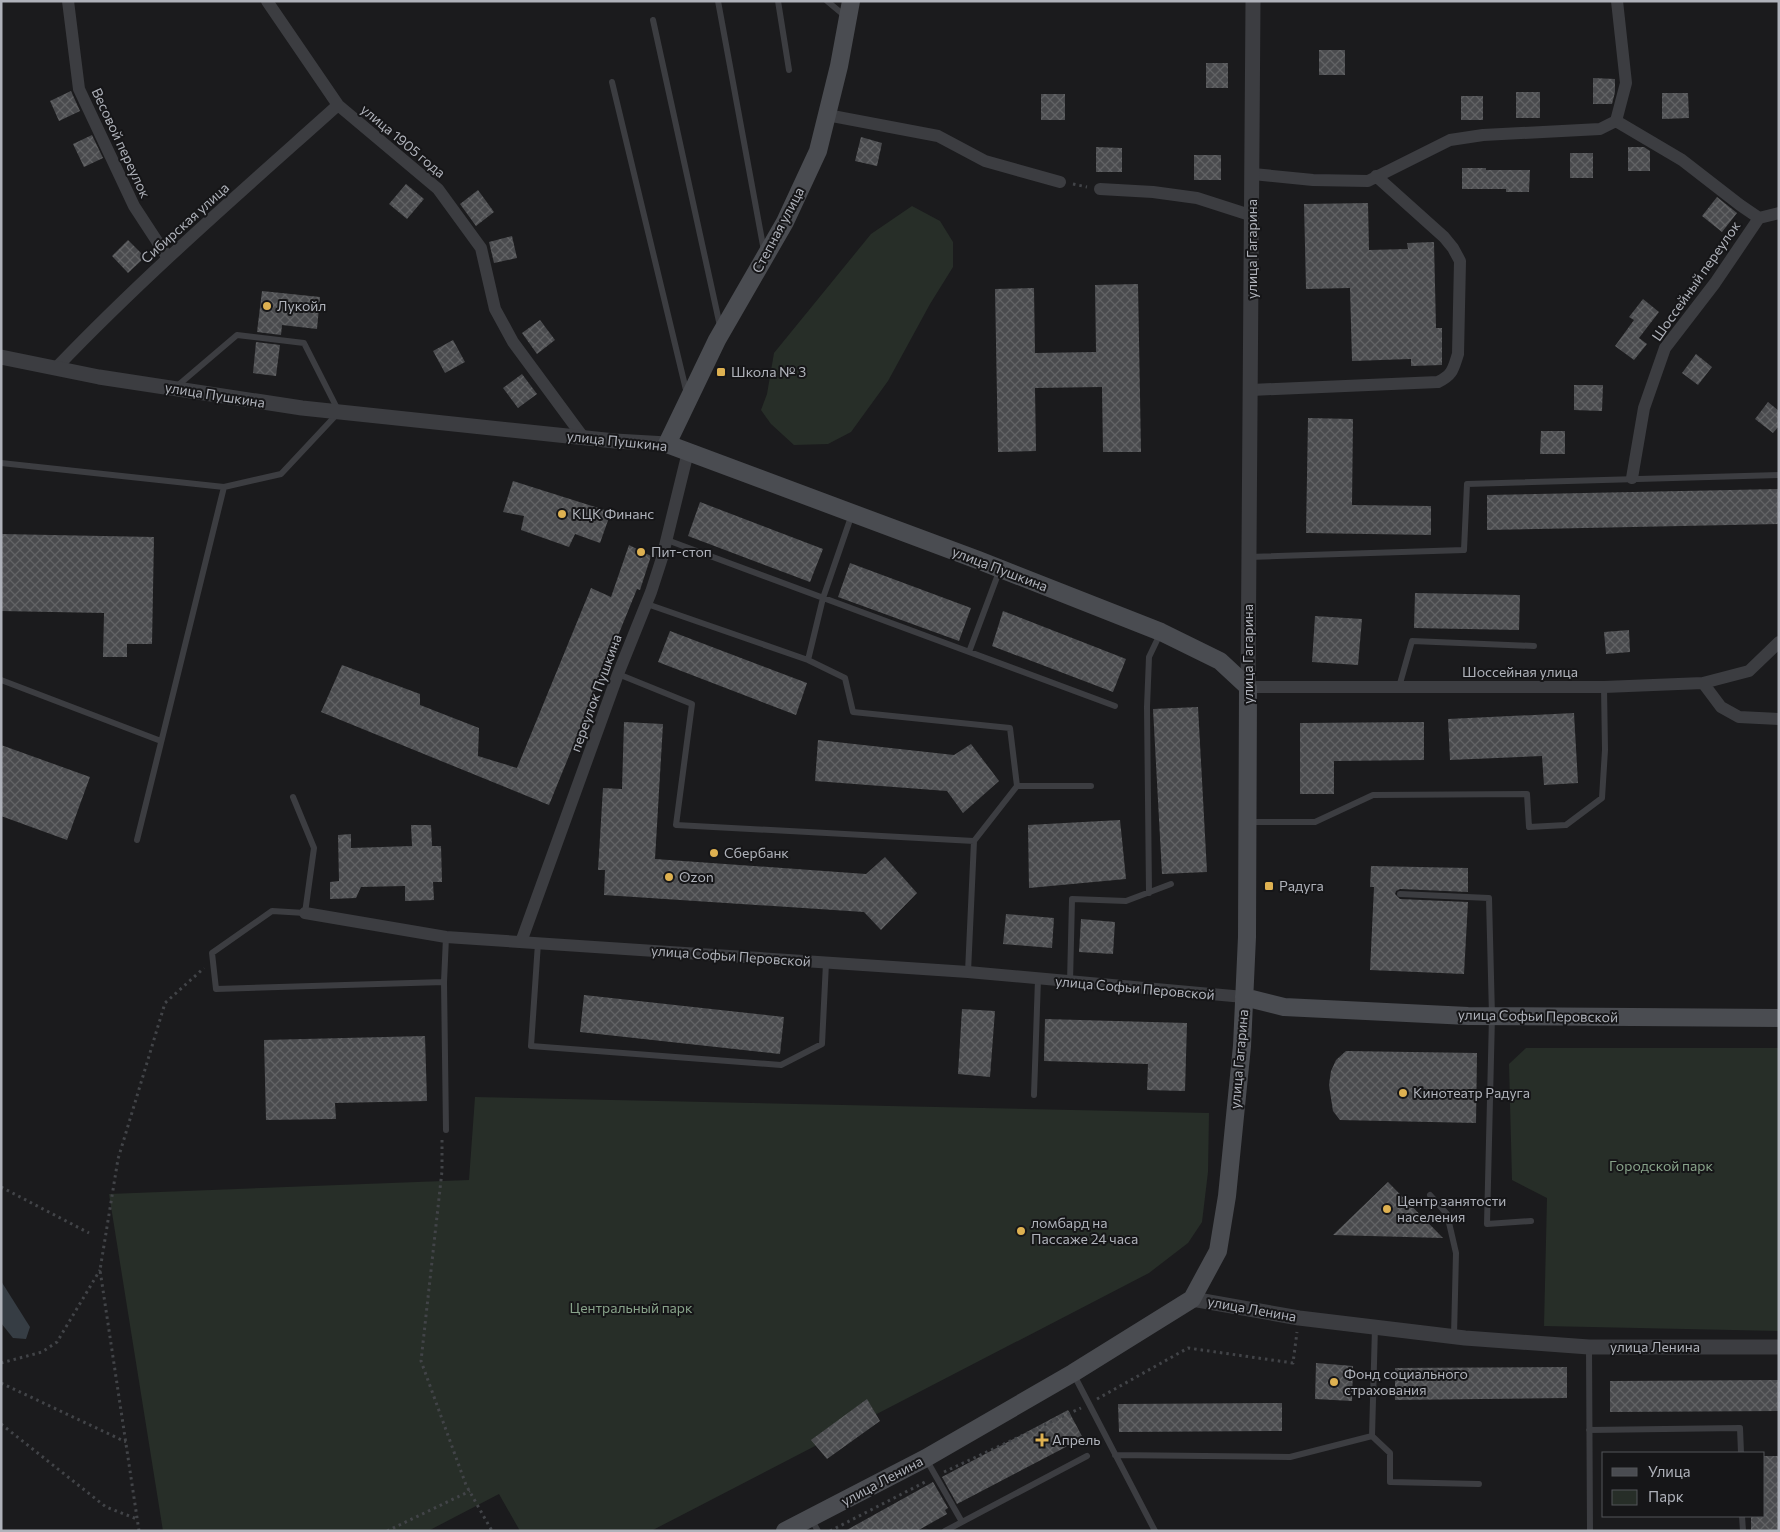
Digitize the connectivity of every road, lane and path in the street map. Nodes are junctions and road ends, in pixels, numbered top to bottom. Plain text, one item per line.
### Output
1 (68, 1) edge
2 (267, 1) edge
3 (718, 1) edge
4 (778, 1) edge
5 (827, 1) edge
6 (851, 1) edge
7 (1253, 1) edge
8 (1617, 1) edge
9 (848, 19) junction
10 (653, 20) dead end
11 (789, 70) dead end
12 (612, 82) dead end
13 (338, 105) junction
14 (827, 114) junction
15 (1616, 120) junction
16 (1253, 174) junction
17 (1376, 176) junction
18 (1060, 182) joint
19 (1100, 189) joint
20 (1779, 213) edge
21 (1253, 216) junction
22 (1759, 218) junction
23 (766, 256) junction
24 (168, 258) junction
25 (722, 333) junction
26 (1, 357) edge
27 (56, 368) junction
28 (174, 388) junction
29 (1251, 390) junction
30 (688, 400) junction
31 (339, 412) junction
32 (583, 437) junction
33 (667, 444) junction
34 (688, 452) junction
35 (1, 463) edge
36 (1779, 475) edge
37 (1632, 478) junction
38 (224, 487) junction
39 (852, 513) junction
40 (667, 540) junction
41 (1249, 557) junction
42 (1000, 569) junction
43 (823, 598) junction
44 (647, 604) junction
45 (1161, 632) junction
46 (1779, 642) edge
47 (1534, 646) dead end
48 (969, 652) junction
49 (808, 660) junction
50 (618, 674) junction
51 (1, 680) edge
52 (1703, 683) junction
53 (1248, 687) junction
54 (1399, 687) junction
55 (1604, 687) junction
56 (1115, 706) dead end
57 (1779, 719) edge
58 (161, 742) junction
59 (1017, 786) junction
60 (1091, 786) dead end
61 (293, 797) dead end
62 (1247, 822) junction
63 (136, 840) dead end
64 (974, 841) junction
65 (1171, 884) dead end
66 (1149, 893) junction
67 (1400, 894) dead end
68 (305, 913) junction
69 (446, 937) junction
70 (521, 942) junction
71 (538, 943) junction
72 (213, 960) junction
73 (826, 963) junction
74 (968, 972) junction
75 (1038, 979) junction
76 (444, 982) junction
77 (1070, 982) junction
78 (1244, 998) junction
79 (1492, 1016) junction
80 (1779, 1018) edge
81 (1034, 1095) dead end
82 (444, 1133) joint
83 (1, 1187) edge
84 (1430, 1195) dead end
85 (1531, 1222) dead end
86 (89, 1233) dead end
87 (100, 1270) junction
88 (1192, 1299) junction
89 (1299, 1318) junction
90 (1375, 1326) junction
91 (1454, 1336) junction
92 (1589, 1347) junction
93 (1779, 1347) edge
94 (1, 1363) edge
95 (1074, 1374) junction
96 (1, 1383) edge
97 (1089, 1404) junction
98 (1, 1424) edge
99 (1589, 1430) junction
100 (1372, 1436) junction
101 (126, 1442) junction
102 (1741, 1452) edge
103 (1115, 1455) junction
104 (1087, 1456) dead end
105 (926, 1458) junction
106 (937, 1476) junction
107 (1479, 1484) dead end
108 (470, 1491) junction
109 (1742, 1517) edge
110 (137, 1519) junction
111 (962, 1522) junction
112 (814, 1524) edge
113 (139, 1531) edge
114 (387, 1531) edge
115 (492, 1531) edge
116 (785, 1531) edge
117 (830, 1531) edge
118 (946, 1531) edge
119 (1155, 1531) edge
120 (1590, 1531) edge
121 (1742, 1531) edge

1 - 24 street, Весовой переулок
2 - 13 street, улица 1905 года
3 - 23 lane
4 - 11 lane
5 - 9 lane
6 - 9 main road, Степная улица
7 - 16 street, улица Гагарина
8 - 15 street
9 - 14 main road, Степная улица
10 - 25 lane
12 - 30 lane
13 - 24 street, Сибирская улица
13 - 32 street, улица 1905 года
14 - 18 street
14 - 23 main road, Степная улица
15 - 17 street
15 - 22 street
16 - 17 street
16 - 21 street, улица Гагарина
17 - 29 street
18 - 19 path
19 - 21 street
20 - 22 street
21 - 29 street, улица Гагарина
22 - 37 street, Шоссейный переулок
23 - 25 main road, Степная улица
24 - 27 street, Сибирская улица
25 - 30 main road, Степная улица
26 - 27 street, улица Пушкина
27 - 28 street, улица Пушкина
28 - 31 street, улица Пушкина
28 - 31 lane
29 - 41 street, улица Гагарина
30 - 33 main road, Степная улица
31 - 32 street, улица Пушкина
31 - 38 lane
32 - 33 street, улица Пушкина
33 - 34 main road, улица Пушкина
34 - 39 main road, улица Пушкина
34 - 40 street, переулок Пушкина
35 - 38 lane
36 - 37 lane
37 - 41 lane
38 - 58 lane
39 - 42 main road, улица Пушкина
39 - 43 lane
40 - 43 lane
40 - 44 street, переулок Пушкина
41 - 53 street, улица Гагарина
42 - 45 main road, улица Пушкина
42 - 48 lane
43 - 48 lane
43 - 49 lane
44 - 49 lane
44 - 50 street, переулок Пушкина
45 - 53 main road, улица Пушкина
45 - 66 lane
46 - 52 street, Шоссейная улица
47 - 54 lane
48 - 56 lane
49 - 59 lane
50 - 64 lane
50 - 70 street, переулок Пушкина
51 - 58 lane
52 - 55 street, Шоссейная улица
52 - 57 street
53 - 54 street, Шоссейная улица
53 - 62 main road, улица Гагарина
54 - 55 street, Шоссейная улица
55 - 62 lane
58 - 63 lane
59 - 60 lane
59 - 64 lane
61 - 68 lane
62 - 78 main road, улица Гагарина
64 - 74 lane
65 - 66 lane
66 - 77 lane
67 - 79 lane
68 - 69 street, улица Софьи Перовской
68 - 72 lane
69 - 70 street, улица Софьи Перовской
69 - 76 lane
70 - 71 street, улица Софьи Перовской
71 - 73 street, улица Софьи Перовской
71 - 73 lane
72 - 76 lane
72 - 87 path
73 - 74 street, улица Софьи Перовской
74 - 75 street, улица Софьи Перовской
75 - 77 street, улица Софьи Перовской
75 - 81 lane
76 - 82 lane
77 - 78 street, улица Софьи Перовской
78 - 79 main road, улица Софьи Перовской
78 - 88 main road, улица Гагарина
79 - 80 main road, улица Софьи Перовской
79 - 85 lane
82 - 108 path
83 - 86 path
84 - 91 lane
87 - 94 path
87 - 101 path
88 - 89 street, улица Ленина
88 - 95 main road, улица Ленина
89 - 90 street, улица Ленина
89 - 97 path
90 - 91 street, улица Ленина
90 - 100 lane
91 - 92 street, улица Ленина
92 - 93 street, улица Ленина
92 - 99 lane
95 - 97 lane
95 - 105 main road, улица Ленина
96 - 101 path
97 - 103 lane
97 - 106 path
98 - 110 path
99 - 102 lane
99 - 120 lane
100 - 103 lane
100 - 107 lane
101 - 110 path
103 - 119 lane
104 - 111 lane
105 - 106 lane
105 - 112 main road, улица Ленина
106 - 111 lane
106 - 117 path
108 - 114 path
108 - 115 path
109 - 121 lane
110 - 113 path
111 - 118 lane
112 - 116 main road, улица Ленина

